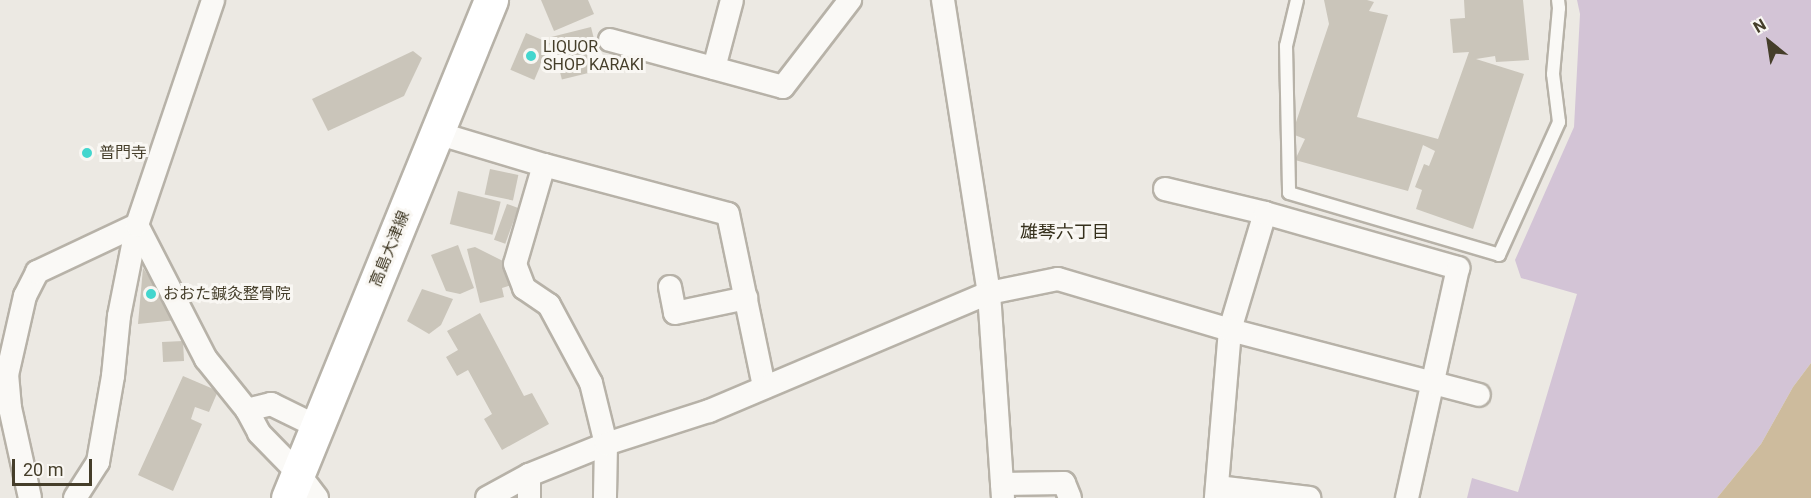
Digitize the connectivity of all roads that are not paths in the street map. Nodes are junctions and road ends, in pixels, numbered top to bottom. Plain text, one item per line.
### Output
1 (213, 0) edge
2 (492, 0) edge
3 (732, 0) edge
4 (850, 0) edge
5 (943, 0) edge
6 (1297, 0) edge
7 (1558, 0) edge
8 (610, 40) dead end
9 (714, 68) junction
10 (437, 133) junction
11 (544, 165) junction
12 (1165, 189) dead end
13 (1265, 213) junction
14 (137, 225) junction
15 (670, 287) dead end
16 (989, 293) junction
17 (746, 298) junction
18 (1230, 330) junction
19 (1433, 383) junction
20 (764, 387) junction
21 (1479, 395) dead end
22 (247, 410) junction
23 (318, 428) junction
24 (606, 444) junction
25 (529, 475) junction
26 (301, 490) edge
27 (1002, 491) edge
28 (1216, 493) edge
29 (30, 498) edge
30 (75, 498) edge
31 (488, 498) edge
32 (529, 498) edge
33 (605, 498) edge
34 (1070, 498) edge
35 (1309, 498) edge
36 (1407, 498) edge

1 - 14 street
2 - 10 main road, 高島大津線
3 - 9 street
4 - 9 street
5 - 16 street
6 - 7 lane
8 - 9 street
10 - 11 street
10 - 23 main road, 高島大津線
11 - 17 street
11 - 24 street
12 - 13 street
13 - 18 street
13 - 19 street
14 - 22 street
14 - 29 street
14 - 30 street
15 - 17 street
16 - 18 street
16 - 20 street
16 - 27 street
17 - 20 street
18 - 19 street
18 - 28 street
19 - 21 street
19 - 36 street
20 - 24 street
22 - 23 street
22 - 26 street
23 - 26 main road, 高島大津線
24 - 25 street
24 - 33 street
25 - 31 street
25 - 32 street
27 - 34 street
28 - 35 street

